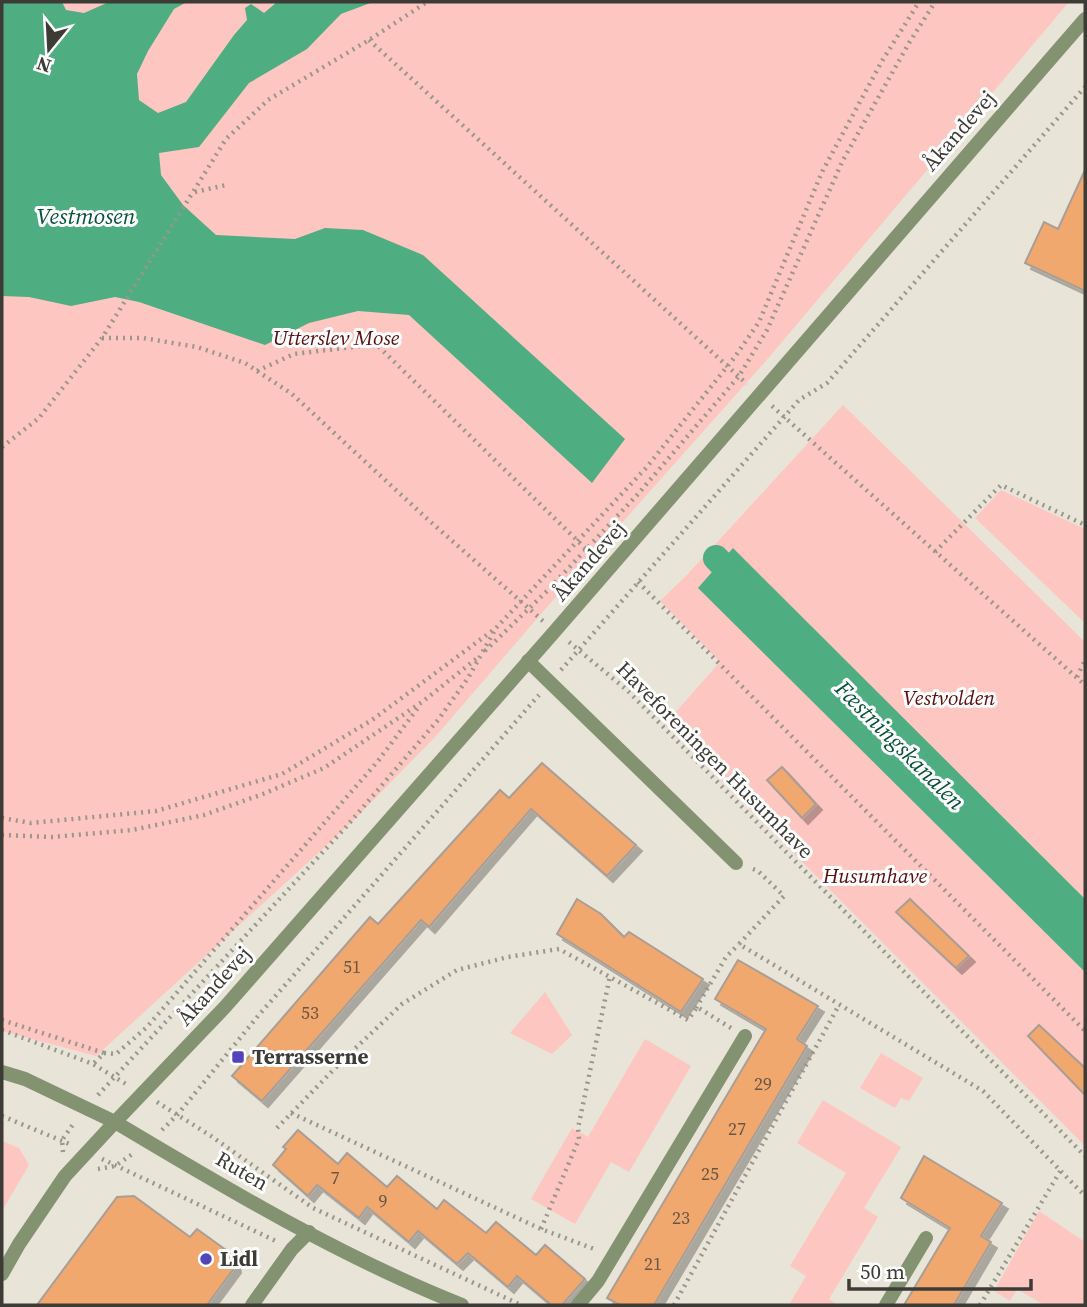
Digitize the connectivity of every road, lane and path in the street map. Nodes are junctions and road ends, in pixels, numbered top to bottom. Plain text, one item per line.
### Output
1 (427, 2) edge
2 (919, 2) edge
3 (935, 2) edge
4 (1085, 19) edge
5 (369, 40) junction
6 (1085, 87) edge
7 (226, 185) dead end
8 (193, 194) junction
9 (102, 338) junction
10 (728, 366) junction
11 (257, 371) junction
12 (739, 376) junction
13 (758, 394) junction
14 (784, 417) junction
15 (2, 447) edge
16 (1085, 524) edge
17 (578, 541) junction
18 (586, 549) junction
19 (934, 552) junction
20 (638, 582) junction
21 (521, 603) junction
22 (528, 609) junction
23 (496, 628) junction
24 (555, 631) junction
25 (579, 651) junction
26 (480, 656) junction
27 (1085, 660) edge
28 (528, 661) junction
29 (1077, 677) junction
30 (551, 682) junction
31 (1085, 685) edge
32 (422, 702) junction
33 (2, 818) edge
34 (2, 835) edge
35 (736, 863) joint
36 (739, 944) junction
37 (610, 976) junction
38 (839, 1005) junction
39 (696, 1009) junction
40 (2, 1020) edge
41 (2, 1030) edge
42 (1085, 1031) edge
43 (745, 1036) joint
44 (104, 1053) junction
45 (93, 1064) junction
46 (2, 1072) edge
47 (115, 1077) junction
48 (143, 1094) junction
49 (85, 1108) junction
50 (291, 1113) junction
51 (178, 1114) junction
52 (2, 1116) edge
53 (115, 1122) junction
54 (277, 1128) dead end
55 (62, 1140) junction
56 (149, 1143) junction
57 (88, 1152) junction
58 (1085, 1156) edge
59 (115, 1166) junction
60 (1061, 1170) junction
61 (65, 1176) junction
62 (1085, 1196) edge
63 (541, 1228) junction
64 (309, 1233) junction
65 (926, 1238) dead end
66 (292, 1249) junction
67 (612, 1256) junction
68 (2, 1274) edge
69 (252, 1305) edge
70 (462, 1305) edge
71 (521, 1305) edge
72 (578, 1305) edge
73 (674, 1305) edge
74 (887, 1305) edge
75 (980, 1305) edge

1 - 5 path
2 - 10 path
3 - 12 path
4 - 13 street, Åkandevej
5 - 8 path
5 - 10 path
6 - 14 path
7 - 8 path
8 - 9 path
9 - 11 path, Haveforeningen Husumhave
9 - 15 path
10 - 12 path
10 - 17 path
11 - 17 path
11 - 21 path, Haveforeningen Husumhave
12 - 13 path
12 - 18 path
13 - 14 path
13 - 24 street, Åkandevej
14 - 19 path
14 - 20 path
16 - 19 path
17 - 18 path
17 - 21 path
18 - 22 path
19 - 29 path
20 - 25 path
20 - 42 path
21 - 22 path, Haveforeningen Husumhave
21 - 23 path
22 - 24 path, Haveforeningen Husumhave
22 - 26 path
23 - 26 path
23 - 33 path
24 - 25 path, Haveforeningen Husumhave
24 - 28 street, Åkandevej
25 - 30 path
25 - 58 path, Haveforeningen Husumhave
26 - 32 path
26 - 47 path
27 - 29 path
28 - 30 street
28 - 48 street, Åkandevej
29 - 31 path
30 - 35 street
30 - 51 path
32 - 34 path
32 - 44 path
35 - 36 path
36 - 38 path
36 - 39 path
37 - 39 path
37 - 50 path
37 - 63 path
38 - 60 path
38 - 73 path
39 - 43 path
40 - 44 path
41 - 45 path
43 - 67 street
44 - 45 path
45 - 47 path
46 - 49 street, Ruten
47 - 48 path
47 - 49 path
48 - 51 path
48 - 53 street, Åkandevej
49 - 53 street, Ruten
49 - 55 path
50 - 54 path
50 - 63 path
51 - 56 path
51 - 71 path
52 - 55 path
53 - 56 street, Ruten
53 - 57 street
55 - 57 path
55 - 61 path
56 - 59 path
56 - 64 street, Ruten
57 - 59 path
57 - 61 street
59 - 61 path
59 - 66 path
60 - 62 path
60 - 75 path
61 - 68 street
63 - 67 path
64 - 66 street
64 - 70 street, Ruten
65 - 74 street
66 - 69 street
67 - 72 street

